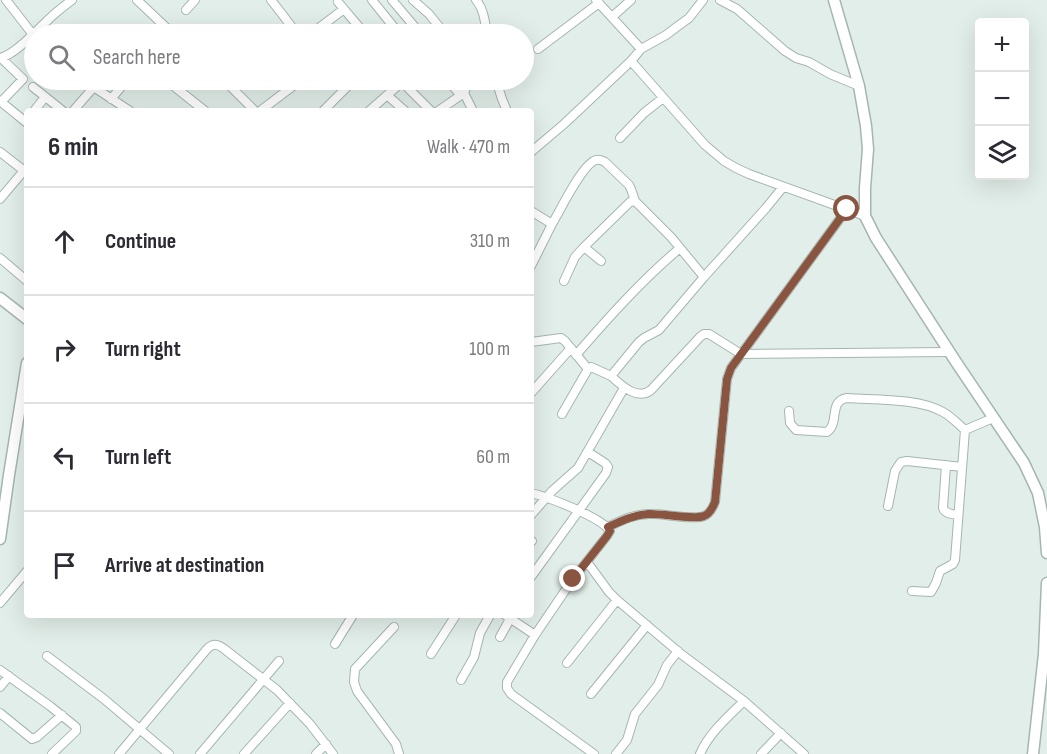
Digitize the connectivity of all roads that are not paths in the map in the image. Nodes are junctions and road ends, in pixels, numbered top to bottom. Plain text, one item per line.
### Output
1 (6, 0) edge
2 (72, 0) edge
3 (137, 0) edge
4 (195, 0) edge
5 (270, 0) edge
6 (372, 0) edge
7 (392, 0) edge
8 (413, 0) edge
9 (476, 0) edge
10 (631, 0) edge
11 (703, 0) edge
12 (720, 0) edge
13 (834, 0) edge
14 (598, 1) edge
15 (186, 10) dead end
16 (612, 17) junction
17 (25, 24) edge
18 (44, 24) edge
19 (160, 24) edge
20 (290, 24) edge
21 (321, 24) edge
22 (356, 24) edge
23 (391, 24) edge
24 (412, 24) edge
25 (437, 24) edge
26 (485, 24) edge
27 (24, 42) edge
28 (538, 49) dead end
29 (641, 49) junction
30 (0, 58) edge
31 (631, 61) junction
32 (859, 86) junction
33 (37, 90) edge
34 (90, 90) edge
35 (98, 90) edge
36 (119, 90) edge
37 (178, 90) edge
38 (233, 90) edge
39 (288, 90) edge
40 (344, 90) edge
41 (392, 90) edge
42 (410, 90) edge
43 (456, 90) edge
44 (465, 90) edge
45 (499, 90) edge
46 (464, 93) junction
47 (387, 95) junction
48 (45, 97) junction
49 (663, 98) junction
50 (111, 99) junction
51 (1, 102) edge
52 (36, 108) edge
53 (59, 108) edge
54 (76, 108) edge
55 (125, 108) edge
56 (200, 108) edge
57 (249, 108) edge
58 (264, 108) edge
59 (326, 108) edge
60 (372, 108) edge
61 (402, 108) edge
62 (428, 108) edge
63 (442, 108) edge
64 (472, 108) edge
65 (506, 108) edge
66 (24, 120) edge
67 (620, 138) dead end
68 (534, 148) edge
69 (0, 152) edge
70 (24, 169) edge
71 (24, 172) edge
72 (783, 187) junction
73 (0, 199) edge
74 (634, 201) junction
75 (847, 209) junction
76 (534, 213) edge
77 (865, 216) junction
78 (552, 224) junction
79 (584, 247) junction
80 (680, 248) junction
81 (0, 258) edge
82 (534, 260) edge
83 (601, 261) dead end
84 (704, 277) junction
85 (24, 278) edge
86 (564, 280) dead end
87 (0, 298) edge
88 (24, 317) edge
89 (534, 342) edge
90 (574, 351) junction
91 (949, 352) junction
92 (741, 354) junction
93 (588, 369) junction
94 (610, 376) junction
95 (24, 382) edge
96 (624, 388) junction
97 (534, 390) edge
98 (789, 411) dead end
99 (562, 414) dead end
100 (993, 418) junction
101 (965, 430) junction
102 (588, 452) junction
103 (946, 465) junction
104 (962, 467) junction
105 (10, 469) junction
106 (0, 479) edge
107 (534, 494) edge
108 (548, 497) junction
109 (888, 506) dead end
110 (579, 511) junction
111 (534, 512) edge
112 (958, 515) junction
113 (608, 527) junction
114 (0, 539) edge
115 (1047, 553) edge
116 (587, 562) junction
117 (534, 573) edge
118 (24, 575) edge
119 (1047, 584) edge
120 (912, 591) dead end
121 (617, 600) junction
122 (0, 603) edge
123 (351, 618) edge
124 (454, 618) edge
125 (488, 618) edge
126 (508, 618) edge
127 (510, 618) edge
128 (647, 625) junction
129 (394, 627) dead end
130 (535, 635) junction
131 (500, 637) dead end
132 (335, 644) dead end
133 (678, 651) junction
134 (431, 654) dead end
135 (47, 656) dead end
136 (279, 661) dead end
137 (567, 663) dead end
138 (0, 670) edge
139 (9, 676) junction
140 (263, 679) junction
141 (460, 680) dead end
142 (0, 687) edge
143 (591, 694) dead end
144 (744, 701) junction
145 (290, 703) junction
146 (0, 713) edge
147 (62, 715) junction
148 (140, 730) junction
149 (781, 733) junction
150 (326, 744) junction
151 (592, 753) edge
152 (52, 754) edge
153 (119, 754) edge
154 (169, 754) edge
155 (200, 754) edge
156 (244, 754) edge
157 (316, 754) edge
158 (333, 754) edge
159 (399, 754) edge
160 (616, 754) edge
161 (700, 754) edge
162 (761, 754) edge
163 (804, 754) edge
164 (1033, 754) edge

1 - 17 street
2 - 18 street
3 - 19 street
4 - 15 street
5 - 20 street
6 - 23 street
7 - 24 street
8 - 25 street
9 - 26 street
10 - 16 street
11 - 29 street
12 - 32 street
13 - 32 street
14 - 16 street
14 - 28 street
16 - 29 street
21 - 22 street
27 - 30 street
29 - 31 street
30 - 51 street
31 - 49 street
31 - 68 street
32 - 77 street
33 - 48 street
34 - 54 street
35 - 50 street
36 - 50 street
37 - 56 street
38 - 57 street
39 - 58 street
40 - 59 street
41 - 47 street
42 - 62 street
43 - 46 street
44 - 46 street
45 - 65 street
46 - 63 street
46 - 64 street
47 - 60 street
47 - 61 street
48 - 52 street
48 - 53 street
49 - 67 street
49 - 72 street
50 - 55 street
51 - 66 street
69 - 70 street
71 - 73 street
72 - 75 street
72 - 84 street
74 - 78 street
74 - 79 street
74 - 80 street
75 - 77 street
75 - 92 street
76 - 78 street
77 - 91 street
78 - 82 street
79 - 83 street
79 - 86 street
80 - 84 street
80 - 90 street
81 - 85 street
84 - 94 street
87 - 88 street
89 - 90 street
90 - 93 street
90 - 97 street
91 - 92 street
91 - 100 street
92 - 96 street
92 - 113 street
93 - 94 street
93 - 99 street
94 - 96 street
95 - 105 street
96 - 102 street
98 - 101 street
100 - 101 street
100 - 115 street
101 - 104 street
102 - 108 street
102 - 110 street
103 - 104 street
103 - 109 street
103 - 112 street
104 - 112 street
105 - 106 street
105 - 114 street
107 - 108 street
108 - 110 street
108 - 111 street
110 - 113 street
110 - 117 street
112 - 120 street
113 - 116 street
116 - 121 street
116 - 130 street
118 - 122 street
119 - 164 street
121 - 128 street
121 - 137 street
123 - 132 street
124 - 134 street
125 - 141 street
126 - 131 street
127 - 130 street
128 - 133 street
128 - 143 street
129 - 159 street
130 - 151 street
133 - 144 street
133 - 160 street
135 - 148 street
136 - 140 street
138 - 139 street
139 - 142 street
139 - 147 street
140 - 145 street
140 - 148 street
140 - 155 street
144 - 149 street
144 - 161 street
145 - 150 street
145 - 156 street
146 - 147 street
147 - 152 street
148 - 153 street
148 - 154 street
149 - 162 street
149 - 163 street
150 - 157 street
150 - 158 street

